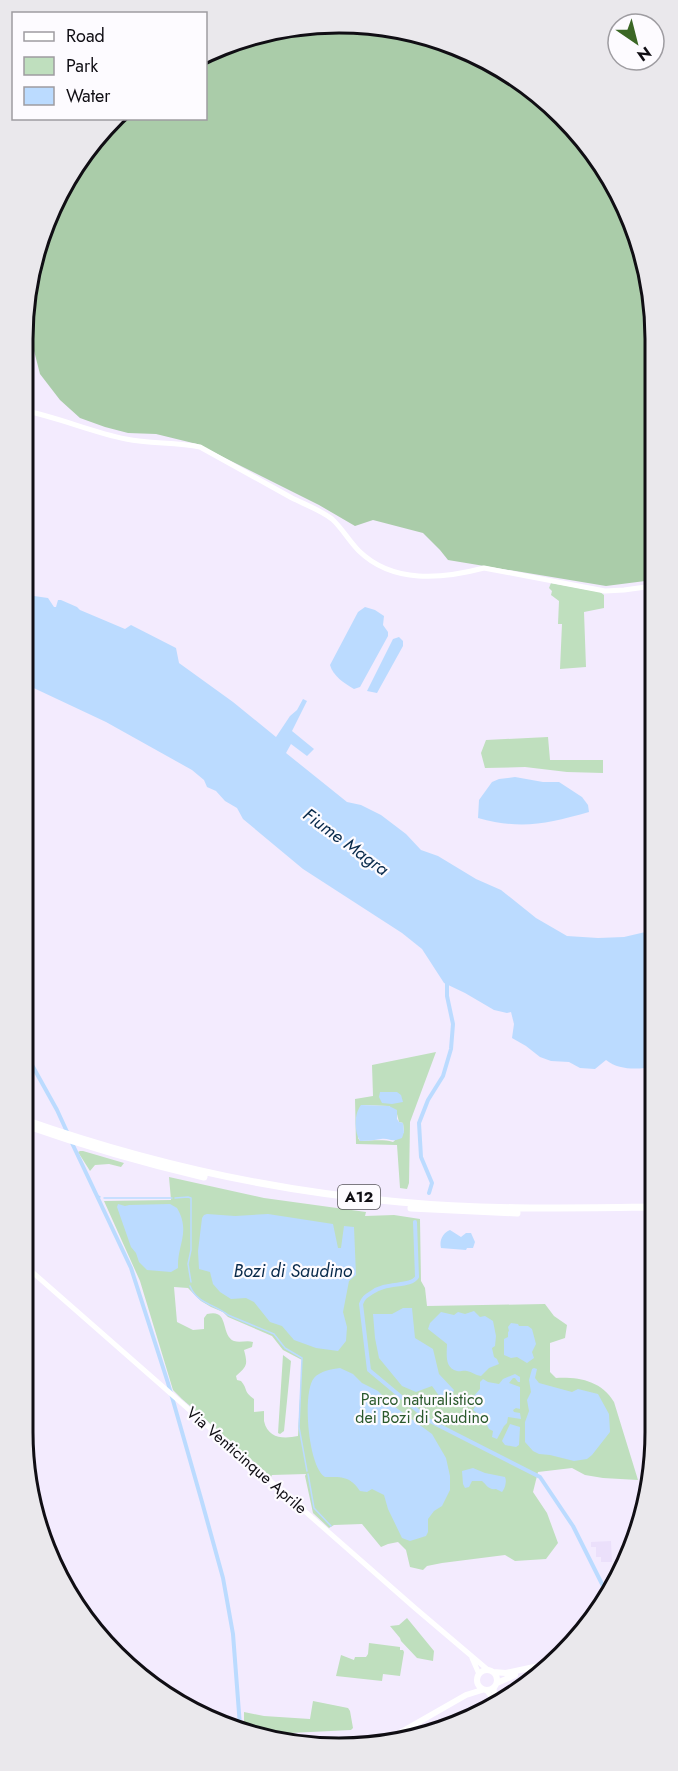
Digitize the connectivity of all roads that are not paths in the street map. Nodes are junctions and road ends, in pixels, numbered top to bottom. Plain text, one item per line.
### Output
1 (33, 413) edge
2 (645, 587) edge
3 (33, 1123) edge
4 (33, 1127) edge
5 (65, 1136) junction
6 (645, 1209) edge
7 (645, 1209) edge
8 (33, 1273) edge
9 (471, 1656) junction
10 (535, 1667) edge
11 (491, 1671) junction
12 (530, 1671) edge
13 (478, 1677) junction
14 (490, 1688) junction
15 (466, 1695) junction
16 (493, 1696) edge
17 (403, 1731) edge

1 - 2 main road
3 - 5 highway, A12
4 - 5 highway, A12
5 - 6 highway, A12 / A12
5 - 7 highway, A12 / A12
8 - 9 main road, Via Venticinque Aprile
9 - 11 main road, Via Venticinque Aprile
9 - 13 main road, Via Venticinque Aprile
10 - 11 main road
11 - 13 main road
11 - 14 main road
12 - 14 main road
13 - 14 main road
13 - 15 main road
14 - 15 main road
14 - 16 main road
15 - 17 main road

